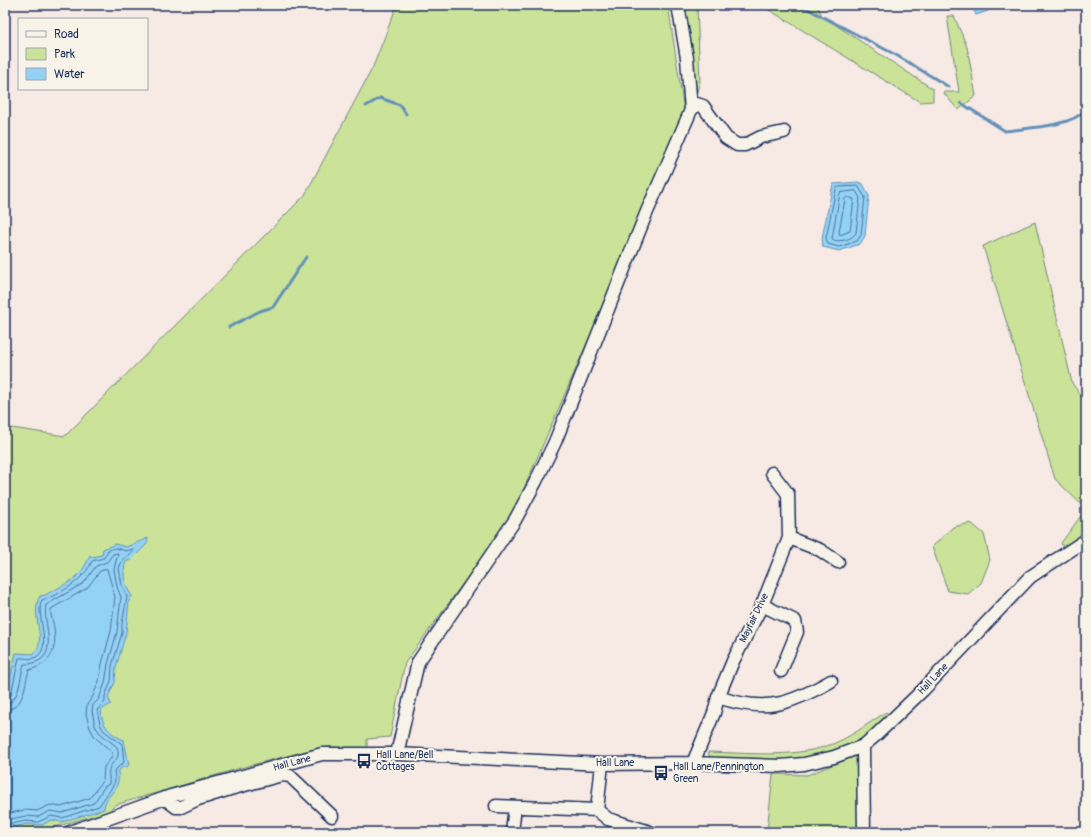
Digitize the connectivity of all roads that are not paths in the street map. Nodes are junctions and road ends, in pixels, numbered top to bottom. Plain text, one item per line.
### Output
1 (678, 5) edge
2 (691, 110) junction
3 (784, 132) dead end
4 (772, 473) dead end
5 (789, 538) junction
6 (1086, 540) edge
7 (838, 562) dead end
8 (762, 605) junction
9 (781, 671) dead end
10 (831, 681) dead end
11 (718, 697) junction
12 (863, 746) junction
13 (397, 754) junction
14 (693, 763) junction
15 (602, 764) junction
16 (164, 798) junction
17 (496, 806) dead end
18 (515, 808) junction
19 (597, 810) junction
20 (332, 816) dead end
21 (70, 832) edge
22 (512, 832) edge
23 (650, 832) edge
24 (864, 832) edge

1 - 2 street
2 - 3 street
2 - 13 street
4 - 5 street, Mayfair Drive
5 - 7 street
5 - 8 street, Mayfair Drive
6 - 12 street, Hall Lane
8 - 9 street
8 - 11 street, Mayfair Drive
10 - 11 street
11 - 14 street, Mayfair Drive
12 - 14 street, Hall Lane
12 - 24 street
13 - 15 street, Hall Lane
13 - 16 street, Hall Lane
14 - 15 street, Hall Lane
15 - 19 street
16 - 20 street
16 - 21 street, Hall Lane
17 - 18 street
18 - 19 street
18 - 22 street
19 - 23 street

